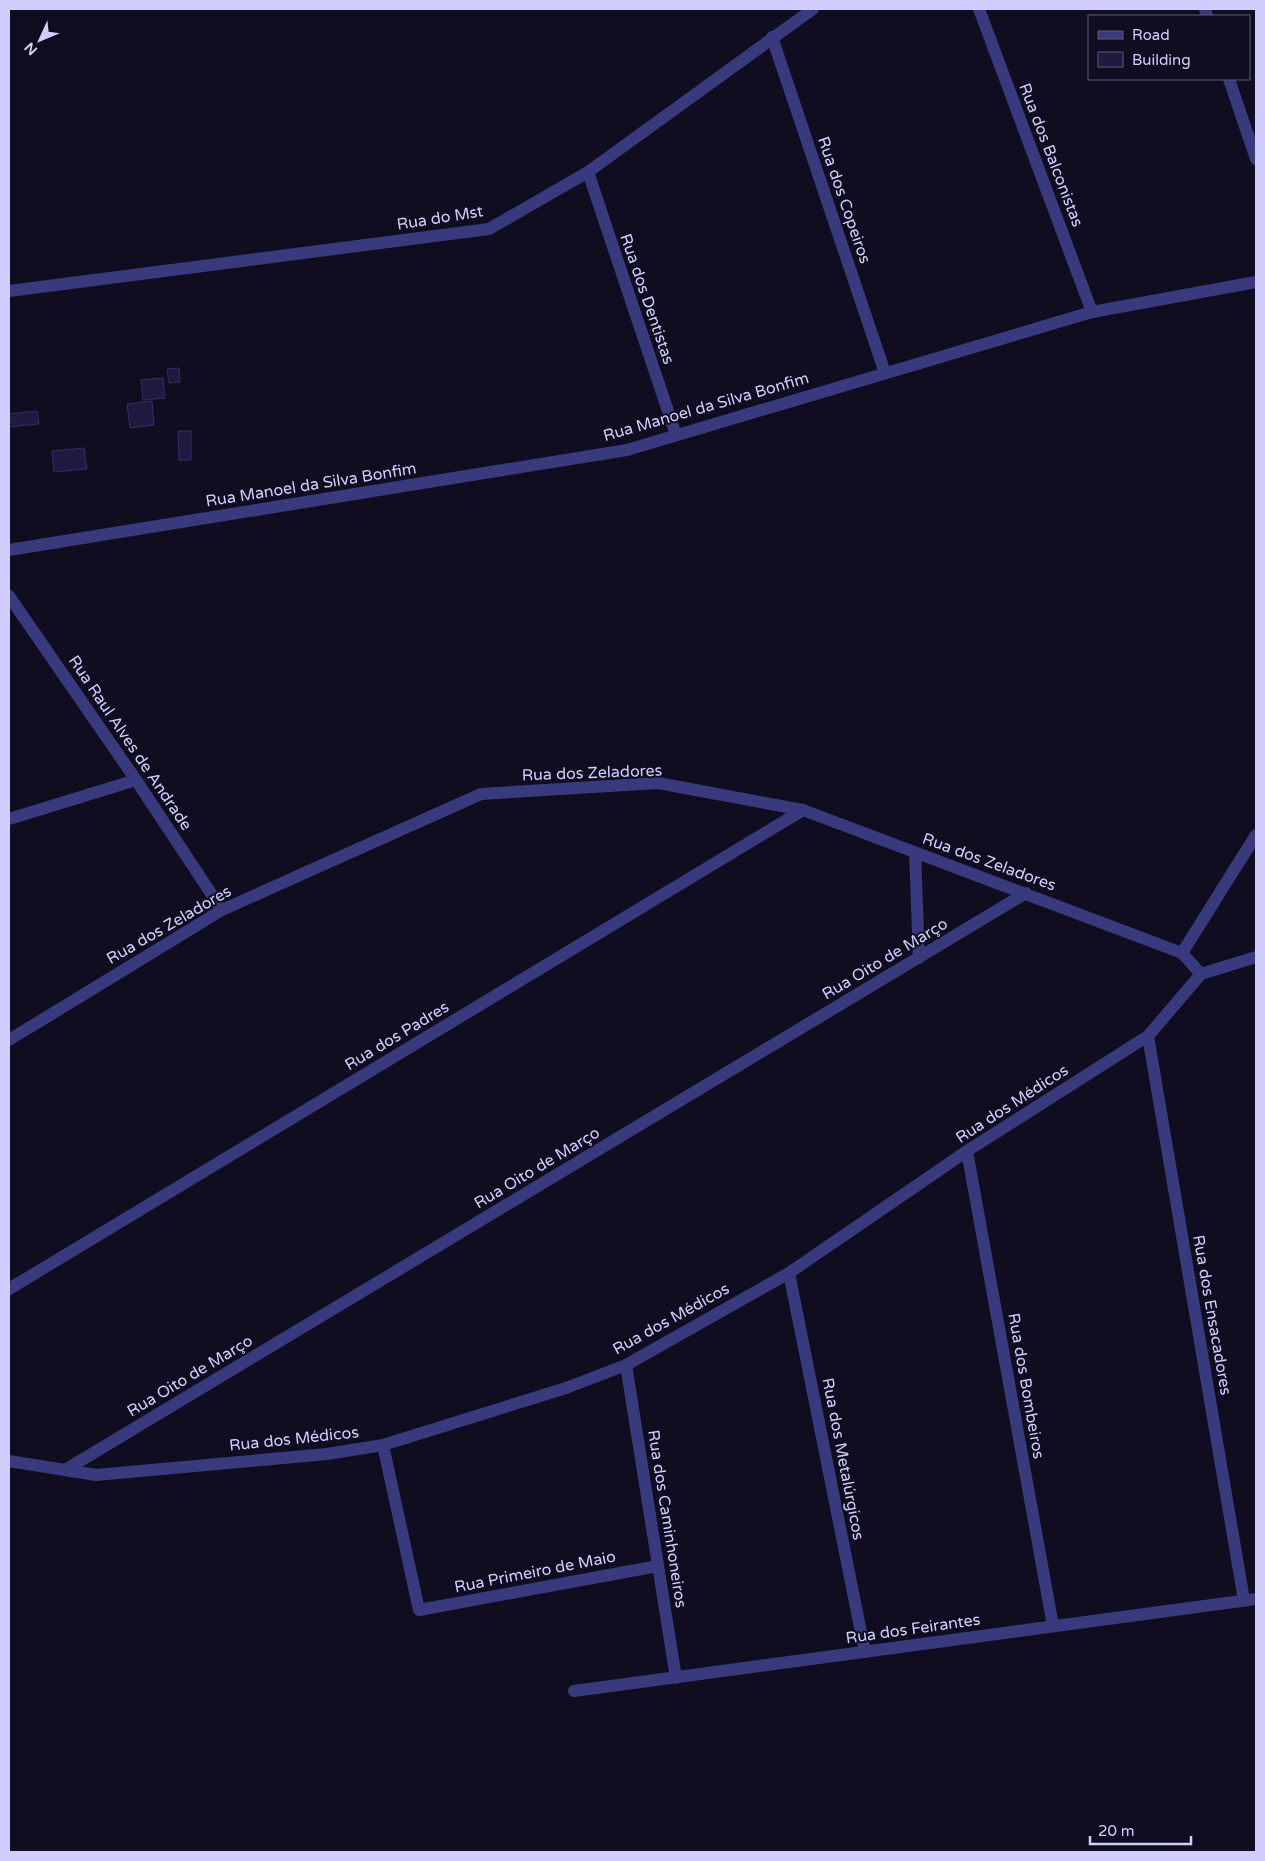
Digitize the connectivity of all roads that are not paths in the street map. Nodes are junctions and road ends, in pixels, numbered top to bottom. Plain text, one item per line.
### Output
1 (813, 9) edge
2 (979, 9) edge
3 (772, 37) junction
4 (1229, 80) edge
5 (1256, 159) edge
6 (588, 172) junction
7 (1256, 282) edge
8 (9, 291) edge
9 (1092, 312) junction
10 (885, 373) junction
11 (676, 435) junction
12 (9, 550) edge
13 (9, 596) edge
14 (136, 780) junction
15 (803, 810) junction
16 (9, 819) edge
17 (1256, 835) edge
18 (915, 852) junction
19 (1026, 893) junction
20 (222, 910) junction
21 (1182, 953) junction
22 (1256, 957) edge
23 (919, 958) junction
24 (1201, 974) junction
25 (1148, 1036) junction
26 (9, 1040) edge
27 (967, 1152) junction
28 (789, 1272) junction
29 (9, 1289) edge
30 (626, 1365) junction
31 (383, 1445) junction
32 (9, 1460) edge
33 (65, 1470) junction
34 (658, 1566) junction
35 (1250, 1599) edge
36 (1053, 1626) junction
37 (865, 1652) junction
38 (676, 1678) junction
39 (574, 1691) dead end

1 - 3 street, Rua do Mst
2 - 9 street, Rua dos Balconistas
3 - 6 street, Rua do Mst
3 - 10 street, Rua dos Copeiros
4 - 5 street
6 - 8 street, Rua do Mst
6 - 11 street, Rua dos Dentistas
7 - 9 street, Rua Manoel da Silva Bonfim
9 - 10 street, Rua Manoel da Silva Bonfim
10 - 11 street, Rua Manoel da Silva Bonfim
11 - 12 street, Rua Manoel da Silva Bonfim
13 - 14 street, Rua Raul Alves de Andrade
14 - 16 street
14 - 20 street, Rua Raul Alves de Andrade
15 - 18 street, Rua dos Zeladores
15 - 20 street, Rua dos Zeladores
15 - 29 street, Rua dos Padres
17 - 21 street
18 - 19 street, Rua dos Zeladores
18 - 23 street
19 - 21 street, Rua dos Zeladores
19 - 23 street, Rua Oito de Março
20 - 26 street, Rua dos Zeladores
21 - 24 street, Rua dos Zeladores
22 - 24 street
23 - 33 street, Rua Oito de Março
24 - 25 street, Rua dos Médicos
25 - 27 street, Rua dos Médicos
25 - 35 street, Rua dos Ensacadores
27 - 28 street, Rua dos Médicos
27 - 36 street, Rua dos Bombeiros
28 - 30 street, Rua dos Médicos
28 - 37 street, Rua dos Metalúrgicos
30 - 31 street, Rua dos Médicos
30 - 34 street, Rua dos Caminhoneiros
31 - 33 street, Rua dos Médicos
31 - 34 street, Rua Primeiro de Maio
32 - 33 street, Rua dos Médicos
34 - 38 street, Rua dos Caminhoneiros
35 - 36 street, Rua dos Feirantes
36 - 37 street, Rua dos Feirantes
37 - 38 street, Rua dos Feirantes
38 - 39 street, Rua dos Feirantes

